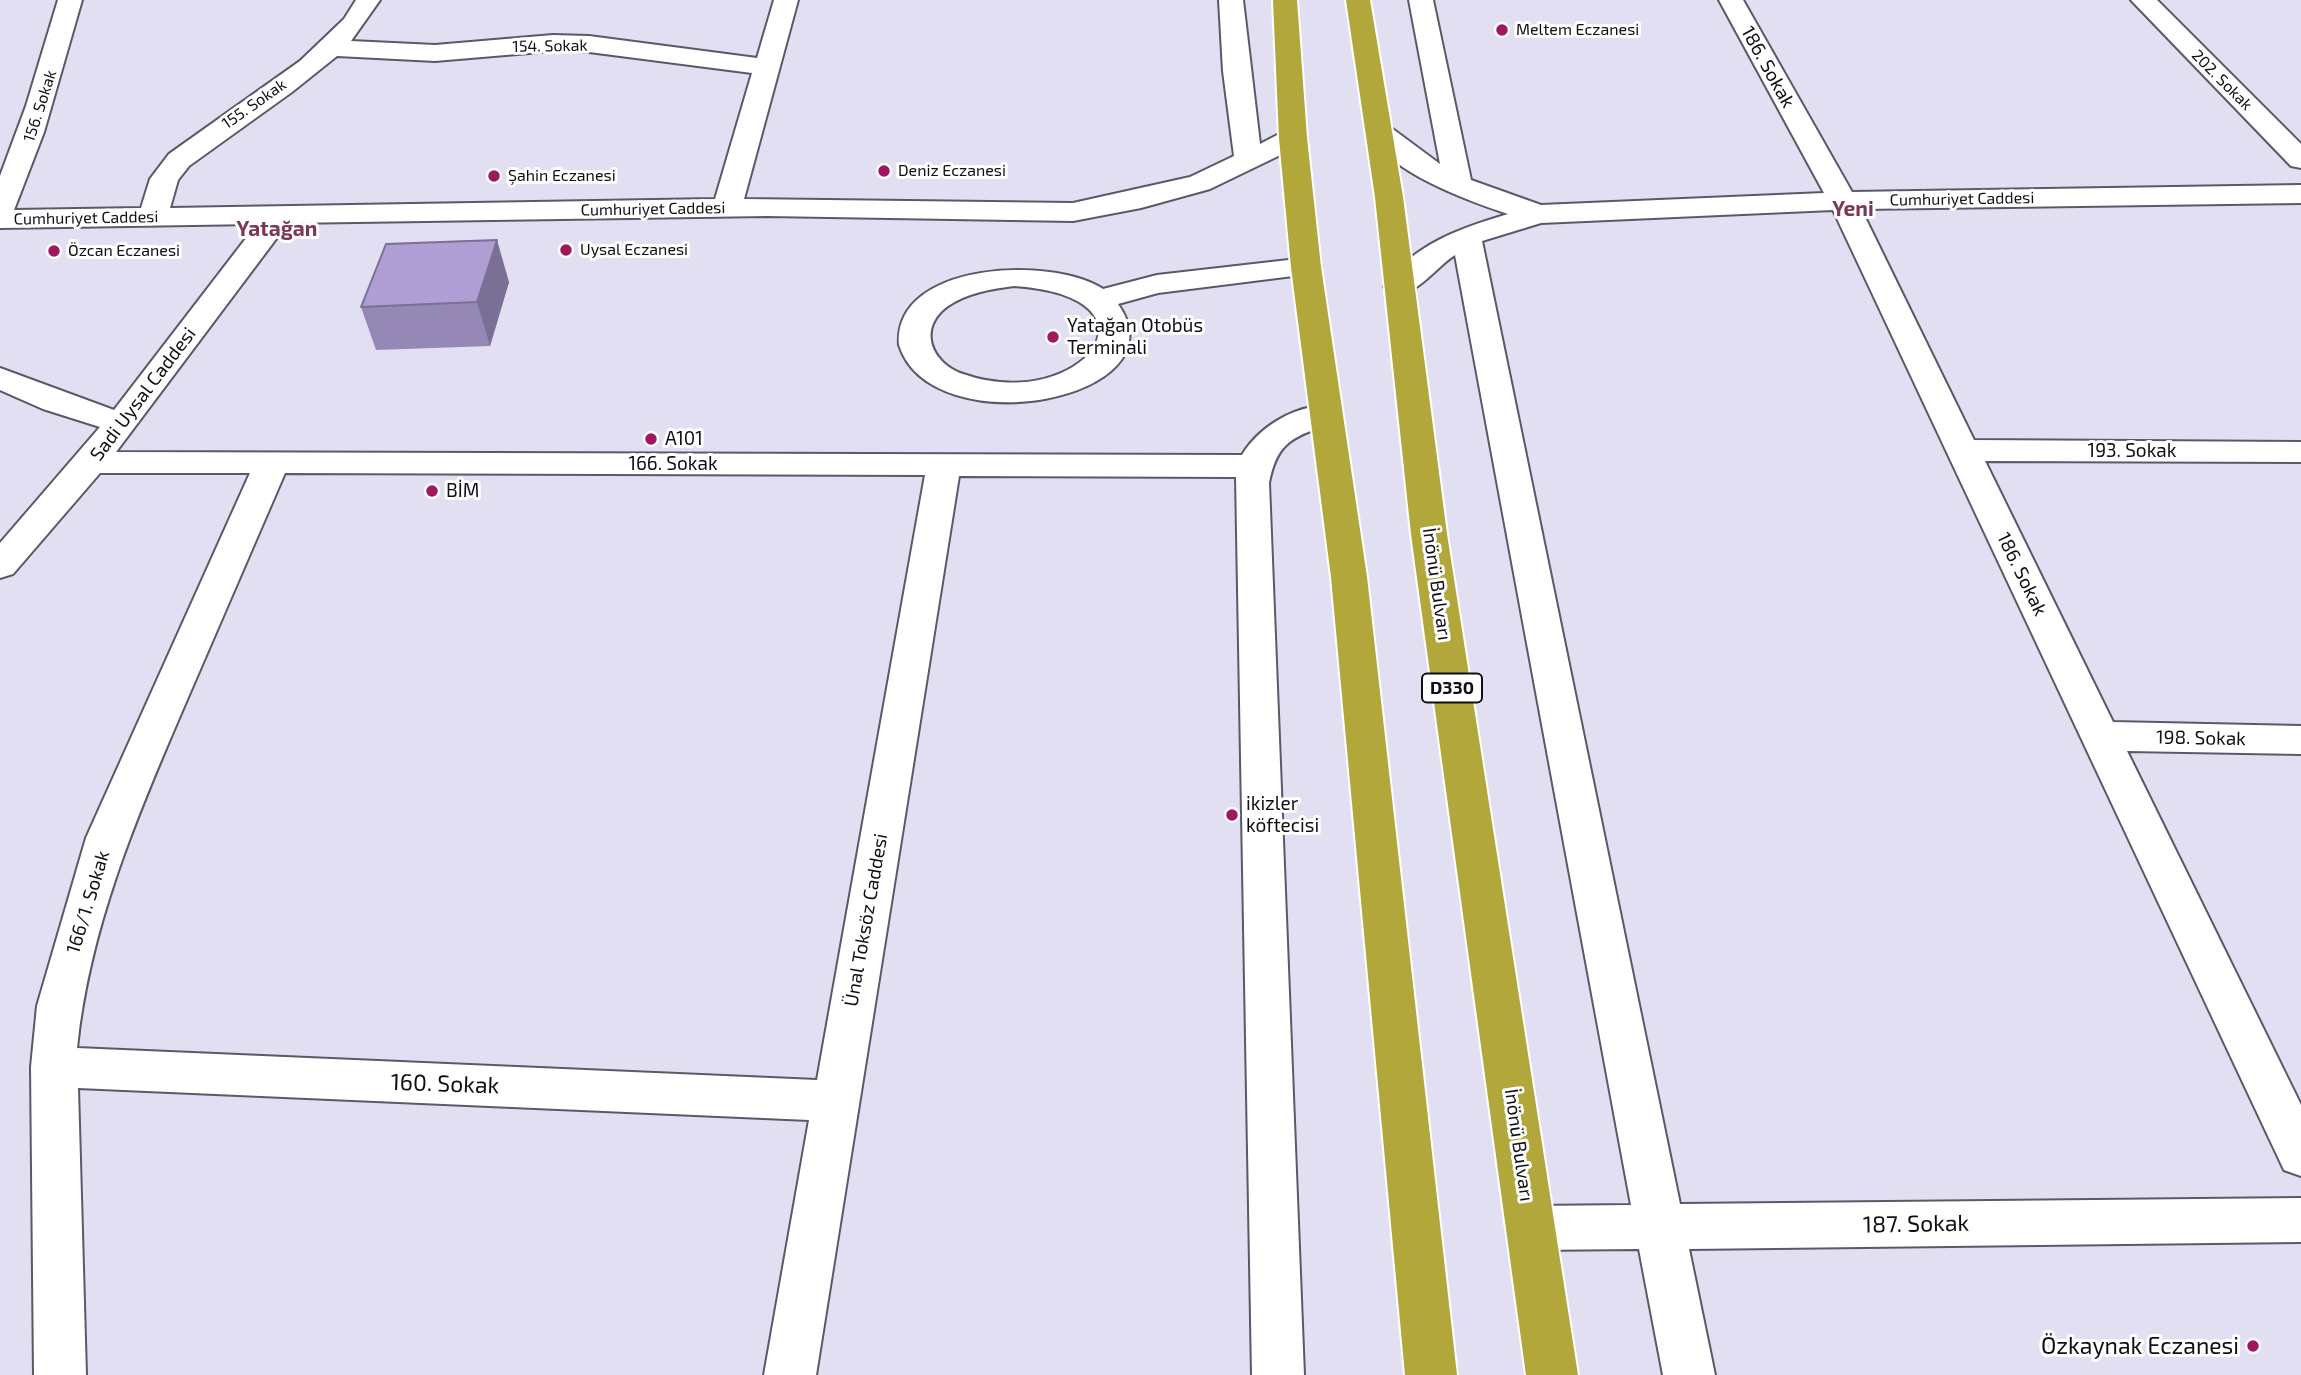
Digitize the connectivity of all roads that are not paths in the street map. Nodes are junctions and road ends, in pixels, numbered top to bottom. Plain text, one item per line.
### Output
1 (70, 0) edge
2 (368, 0) edge
3 (786, 0) edge
4 (1231, 0) edge
5 (1285, 0) edge
6 (1358, 0) edge
7 (1421, 0) edge
8 (1731, 0) edge
9 (2143, 0) edge
10 (333, 48) junction
11 (767, 67) junction
12 (1380, 133) junction
13 (0, 137) edge
14 (1293, 138) junction
15 (28, 145) junction
16 (1248, 160) junction
17 (2301, 160) edge
18 (1458, 186) junction
19 (2301, 194) edge
20 (1843, 201) junction
21 (727, 208) junction
22 (0, 209) edge
23 (1539, 214) junction
24 (279, 215) junction
25 (153, 216) junction
26 (0, 219) edge
27 (1466, 236) junction
28 (1306, 267) junction
29 (1399, 287) junction
30 (1097, 300) junction
31 (0, 378) edge
32 (1327, 415) junction
33 (121, 423) junction
34 (1963, 450) junction
35 (2301, 452) edge
36 (91, 462) junction
37 (272, 463) junction
38 (944, 464) junction
39 (1254, 466) junction
40 (0, 566) edge
41 (2100, 736) junction
42 (2301, 740) edge
43 (54, 1067) junction
44 (835, 1101) junction
45 (2301, 1155) edge
46 (2301, 1220) edge
47 (1659, 1226) junction
48 (1531, 1228) junction
49 (60, 1375) edge
50 (790, 1375) edge
51 (1278, 1375) edge
52 (1431, 1375) edge
53 (1552, 1375) edge
54 (1689, 1375) edge

1 - 15 street, 156. Sokak
2 - 10 street, 155. Sokak
3 - 11 street
4 - 16 street
5 - 14 highway
6 - 12 highway, İnönü Bulvarı / D330
7 - 18 street
8 - 20 street, 186. Sokak
9 - 17 street, 202. Sokak
10 - 11 street, 154. Sokak
10 - 25 street, 155. Sokak
11 - 21 street
12 - 18 street, Cumhuriyet Caddesi
12 - 29 highway, İnönü Bulvarı / D330
13 - 15 street
14 - 16 street, Cumhuriyet Caddesi
14 - 28 highway
15 - 22 street, 156. Sokak
16 - 21 street, Cumhuriyet Caddesi
18 - 23 street, Cumhuriyet Caddesi
19 - 20 street, Cumhuriyet Caddesi
20 - 23 street, Cumhuriyet Caddesi
20 - 34 street, 186. Sokak
21 - 24 street, Cumhuriyet Caddesi
23 - 27 street, Cumhuriyet Caddesi
24 - 25 street, Cumhuriyet Caddesi
24 - 33 street, Sadi Uysal Caddesi
25 - 26 street, Cumhuriyet Caddesi
27 - 29 street, Cumhuriyet Caddesi
27 - 47 street
28 - 30 street
28 - 32 highway
29 - 48 highway, İnönü Bulvarı / D330
30 - 30 street
31 - 33 street
32 - 39 street
32 - 52 highway
33 - 36 street, Sadi Uysal Caddesi
34 - 35 street, 193. Sokak
34 - 41 street, 186. Sokak
36 - 37 street, 166. Sokak
36 - 40 street, Sadi Uysal Caddesi
37 - 38 street, 166. Sokak
37 - 43 street, 166/1. Sokak
38 - 39 street, 166. Sokak
38 - 44 street, Ünal Toksöz Caddesi
39 - 51 street
41 - 42 street, 198. Sokak
41 - 45 street, 186. Sokak
43 - 44 street, 160. Sokak
43 - 49 street, 166/1. Sokak
44 - 50 street, Ünal Toksöz Caddesi
46 - 47 street, 187. Sokak
47 - 48 street, 187. Sokak
47 - 54 street
48 - 53 highway, İnönü Bulvarı / D330

